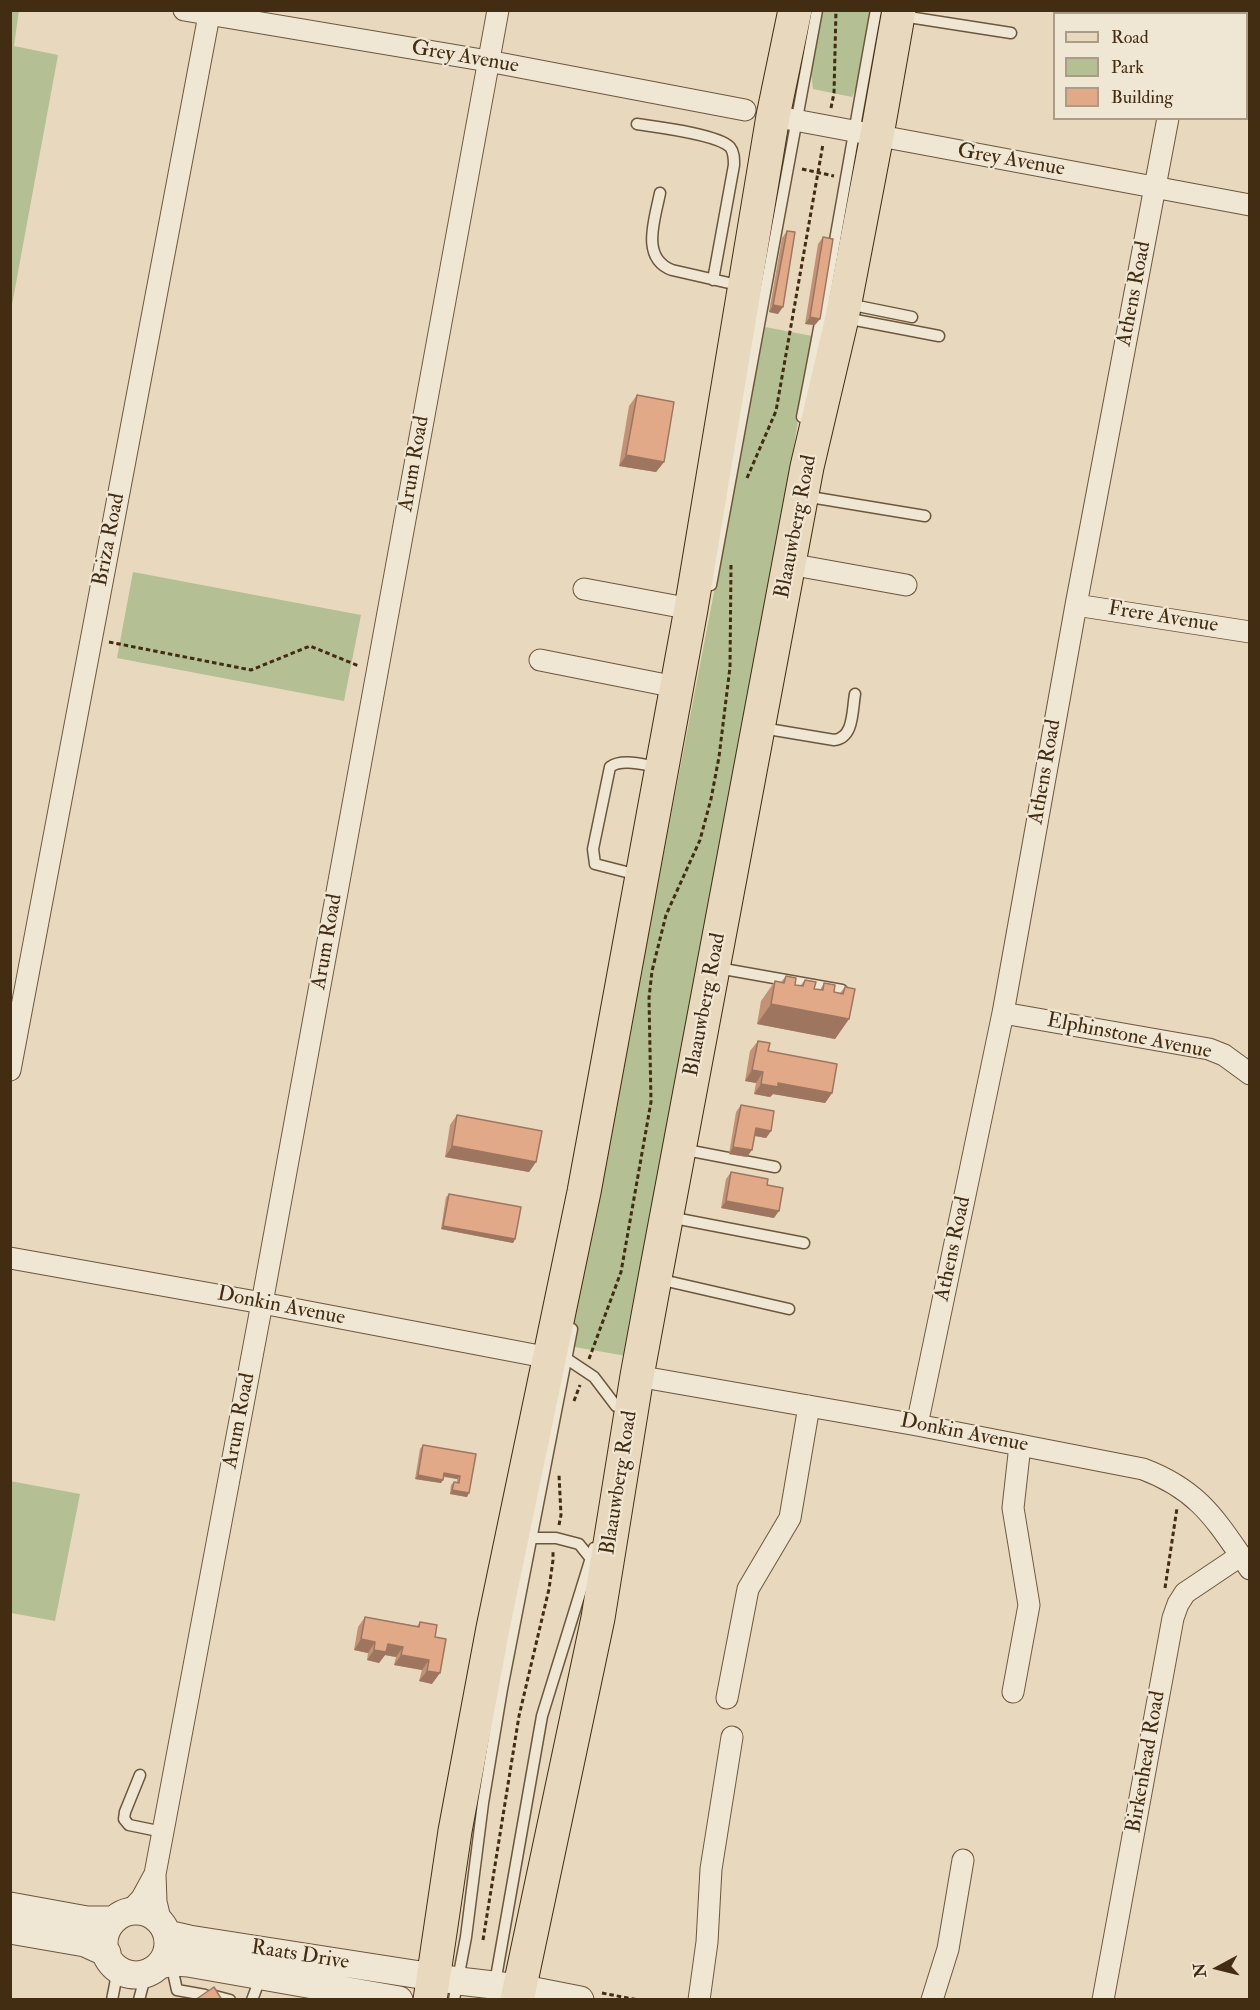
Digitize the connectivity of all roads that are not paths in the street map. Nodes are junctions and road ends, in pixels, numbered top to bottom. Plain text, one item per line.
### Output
1 (184, 10) edge
2 (498, 10) edge
3 (795, 10) edge
4 (817, 10) edge
5 (891, 12) edge
6 (210, 13) edge
7 (1011, 33) dead end
8 (488, 61) junction
9 (771, 115) junction
10 (1168, 120) edge
11 (637, 124) dead end
12 (866, 133) junction
13 (1155, 188) junction
14 (660, 193) dead end
15 (1250, 205) edge
16 (713, 280) junction
17 (745, 287) junction
18 (843, 310) junction
19 (912, 317) dead end
20 (939, 336) dead end
21 (801, 425) dead end
22 (802, 495) junction
23 (926, 516) dead end
24 (789, 564) junction
25 (906, 585) dead end
26 (584, 588) dead end
27 (700, 602) junction
28 (1076, 605) junction
29 (1250, 632) edge
30 (540, 660) dead end
31 (676, 687) junction
32 (855, 694) dead end
33 (759, 728) junction
34 (662, 767) junction
35 (641, 876) junction
36 (714, 967) junction
37 (842, 990) edge
38 (1003, 1013) junction
39 (10, 1070) edge
40 (1250, 1074) edge
41 (680, 1148) junction
42 (775, 1167) dead end
43 (667, 1216) junction
44 (804, 1243) dead end
45 (10, 1258) edge
46 (655, 1278) junction
47 (262, 1303) junction
48 (789, 1309) dead end
49 (573, 1322) dead end
50 (559, 1359) junction
51 (624, 1392) junction
52 (808, 1406) junction
53 (917, 1425) junction
54 (621, 1427) junction
55 (535, 1429) junction
56 (1020, 1445) junction
57 (530, 1538) junction
58 (591, 1558) junction
59 (1245, 1563) edge
60 (1012, 1692) dead end
61 (727, 1698) dead end
62 (732, 1737) dead end
63 (141, 1775) dead end
64 (163, 1832) junction
65 (963, 1860) dead end
66 (155, 1874) junction
67 (10, 1906) edge
68 (122, 1916) junction
69 (164, 1928) junction
70 (10, 1929) edge
71 (112, 1961) junction
72 (159, 1967) junction
73 (256, 1988) edge
74 (444, 1989) edge
75 (506, 1993) edge
76 (112, 2000) edge
77 (139, 2000) edge
78 (230, 2000) edge
79 (399, 2000) edge
80 (580, 2000) edge
81 (699, 2000) edge
82 (932, 2000) edge
83 (1103, 2000) edge

1 - 6 street, Grey Avenue
2 - 8 street, Arum Road
3 - 9 main road
4 - 9 lane
5 - 7 lane
5 - 12 main road, Blaauwberg Road
6 - 8 street, Grey Avenue
6 - 39 street, Briza Road
8 - 9 street, Grey Avenue
8 - 47 street, Arum Road
9 - 12 street, Grey Avenue
9 - 17 main road
9 - 27 lane
10 - 13 street, Athens Road
11 - 16 lane
12 - 13 street, Grey Avenue
12 - 18 main road, Blaauwberg Road
12 - 21 lane
13 - 15 street, Grey Avenue
13 - 28 street, Athens Road
14 - 16 lane
16 - 17 lane
17 - 27 main road
18 - 19 lane
18 - 20 lane
18 - 22 main road, Blaauwberg Road
22 - 23 lane
22 - 24 main road, Blaauwberg Road
24 - 25 street
24 - 33 main road, Blaauwberg Road
26 - 27 street
27 - 31 main road
28 - 29 street, Frere Avenue
28 - 38 street, Athens Road
30 - 31 street
31 - 34 main road
32 - 33 lane
33 - 36 main road, Blaauwberg Road
34 - 35 main road
34 - 35 lane
35 - 50 main road
36 - 37 lane
36 - 41 main road, Blaauwberg Road
38 - 40 street, Elphinstone Avenue
38 - 53 street, Athens Road
41 - 42 lane
41 - 43 main road, Blaauwberg Road
43 - 44 lane
43 - 46 main road, Blaauwberg Road
45 - 47 street, Donkin Avenue
46 - 48 lane
46 - 51 main road, Blaauwberg Road
47 - 50 street, Donkin Avenue
47 - 64 street, Arum Road
49 - 50 lane
50 - 51 lane
50 - 55 main road
50 - 57 lane
51 - 52 street, Donkin Avenue
51 - 54 main road, Blaauwberg Road
52 - 53 street, Donkin Avenue
52 - 61 street
53 - 56 street, Donkin Avenue
54 - 58 lane
54 - 75 main road, Blaauwberg Road
55 - 57 lane
55 - 74 main road
56 - 59 street, Donkin Avenue
56 - 60 street
57 - 58 lane
57 - 74 lane
58 - 75 lane
59 - 83 street, Birkenhead Road
62 - 81 street
63 - 64 lane
64 - 66 street, Arum Road
65 - 82 street
66 - 68 street, Arum Road
66 - 69 street, Arum Road
67 - 68 street
68 - 69 street
68 - 71 street
69 - 72 street
69 - 74 street, Raats Drive
70 - 71 street
71 - 72 street
71 - 76 lane
72 - 73 street, Raats Drive
72 - 77 lane
72 - 78 lane
73 - 79 street, Raats Drive
74 - 75 street, Raats Drive
75 - 80 street, Raats Drive

